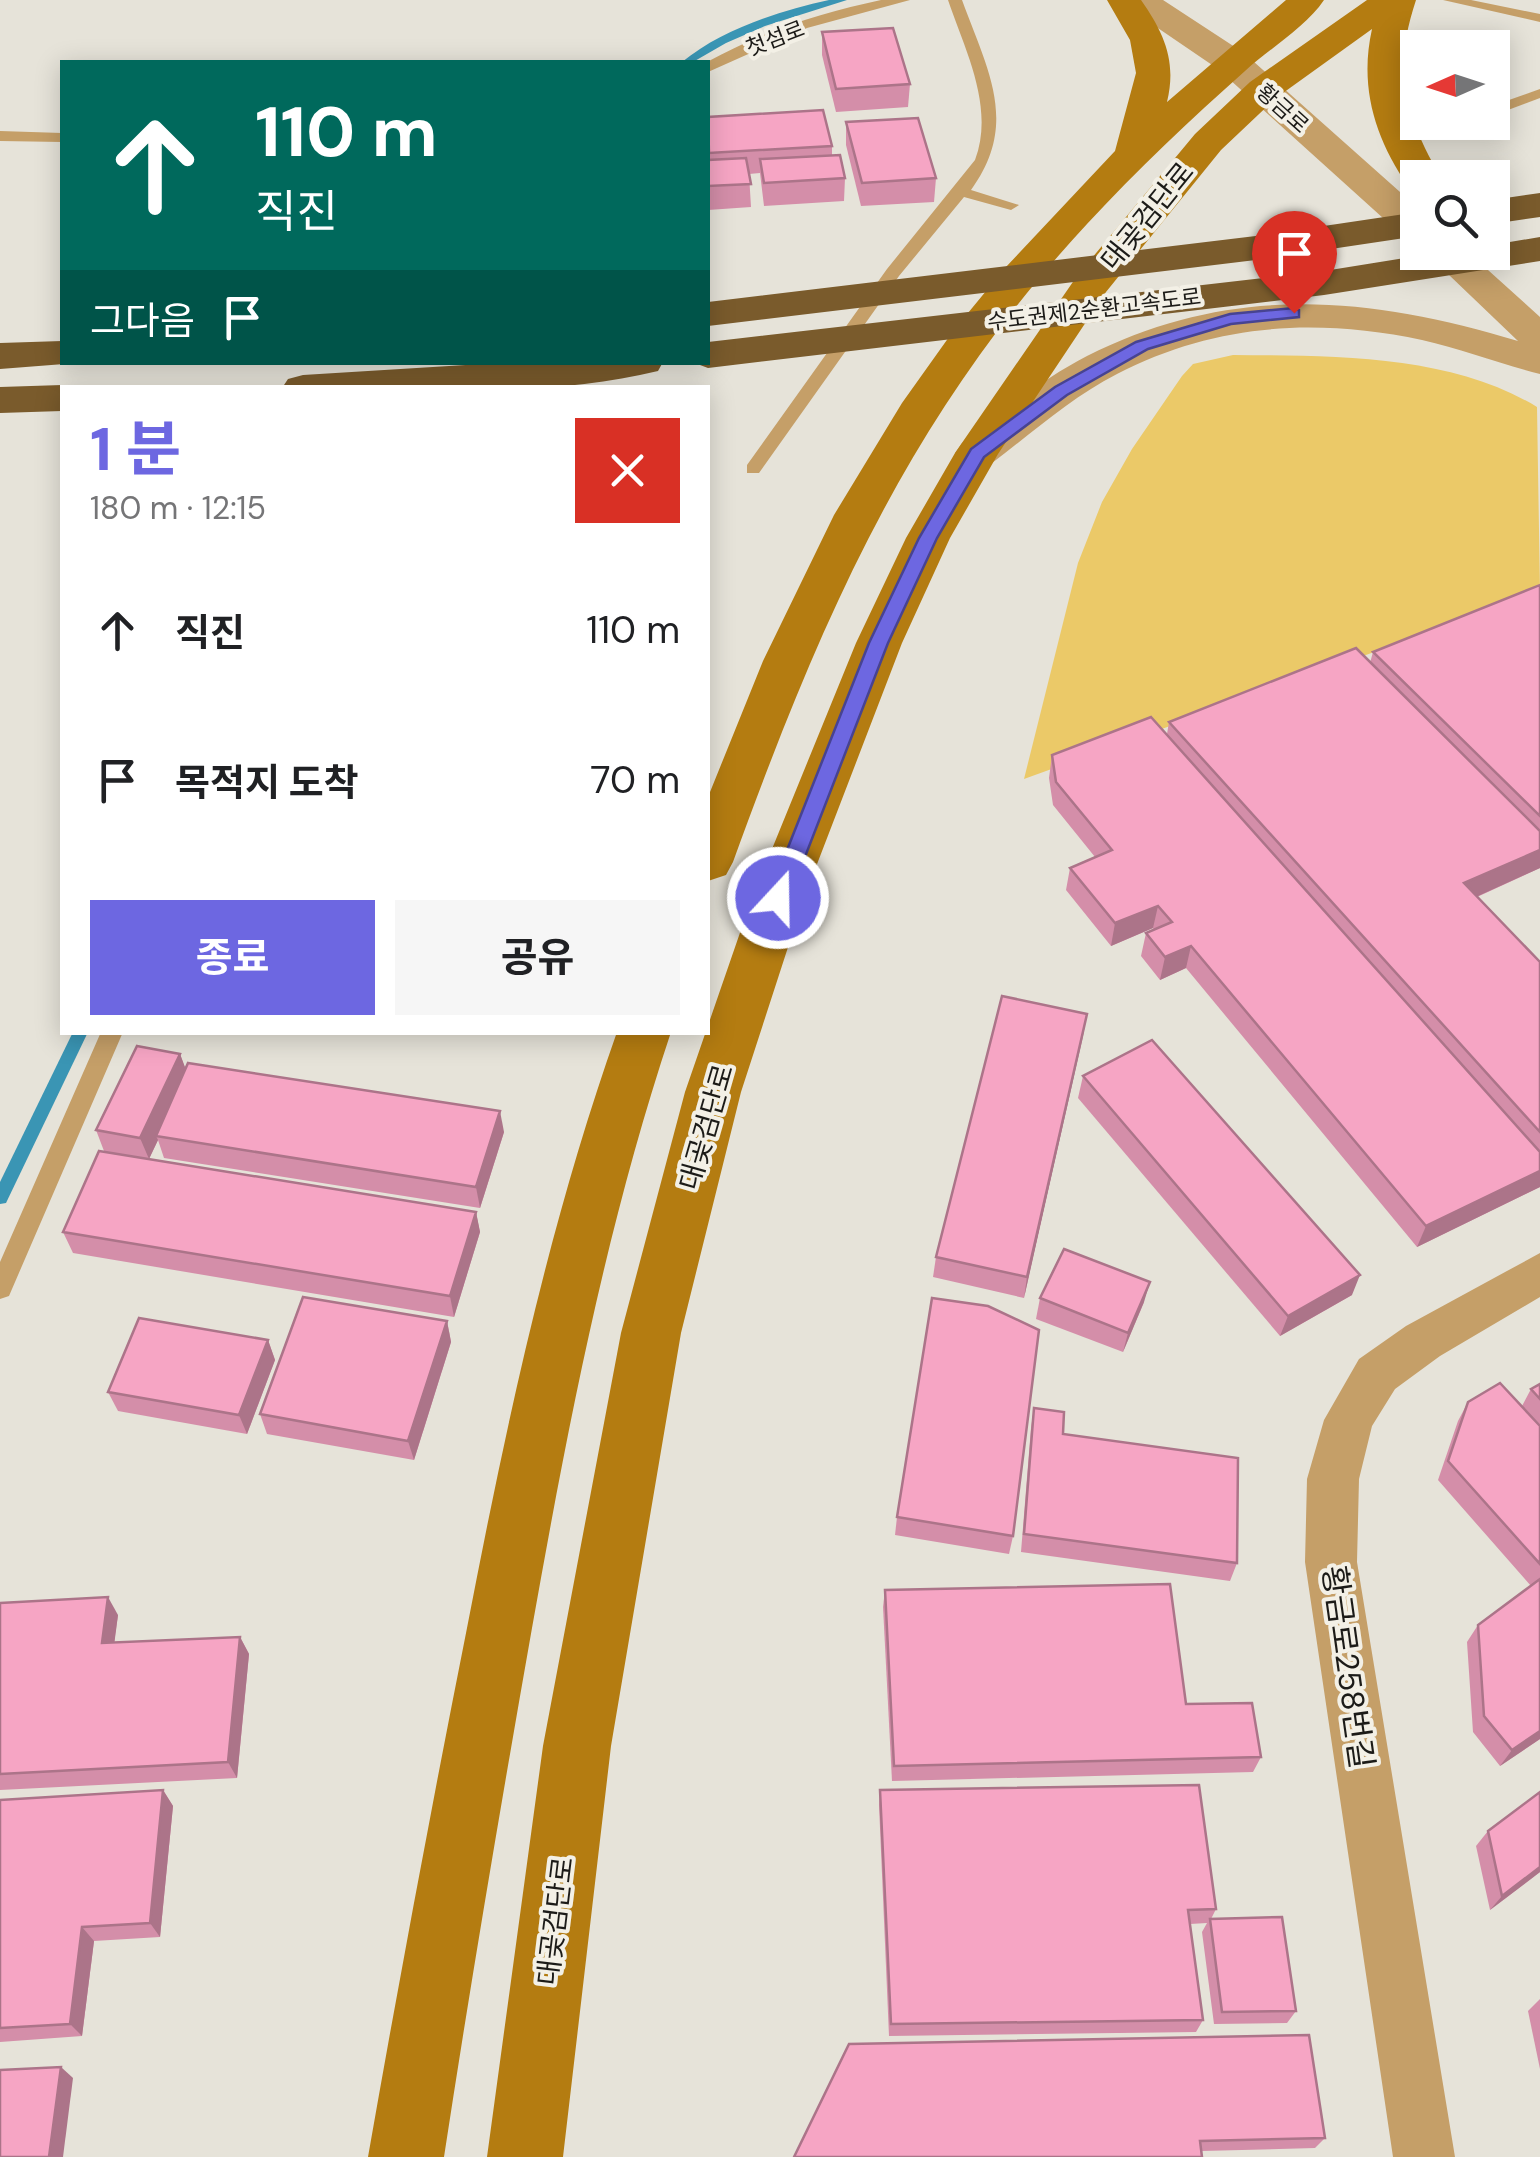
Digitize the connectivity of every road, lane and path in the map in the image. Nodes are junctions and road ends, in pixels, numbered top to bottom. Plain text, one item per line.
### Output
1 (903, 0) edge
2 (954, 0) edge
3 (1307, 0) edge
4 (1450, 0) edge
5 (1132, 4) edge
6 (1390, 6) edge
7 (1217, 10) dead end
8 (1540, 18) edge
9 (710, 67) edge
10 (1273, 70) junction
11 (1540, 93) edge
12 (1510, 105) edge
13 (1361, 131) dead end
14 (0, 136) edge
15 (60, 138) edge
16 (1130, 158) junction
17 (1410, 160) edge
18 (1400, 163) edge
19 (958, 191) junction
20 (1011, 205) dead end
21 (1540, 205) edge
22 (1400, 207) edge
23 (1510, 209) edge
24 (1352, 220) dead end
25 (1400, 228) edge
26 (1540, 249) edge
27 (1198, 256) dead end
28 (1510, 264) edge
29 (1464, 270) edge
30 (1540, 290) edge
31 (710, 314) edge
32 (1540, 339) edge
33 (60, 354) edge
34 (710, 355) edge
35 (0, 356) edge
36 (1540, 361) edge
37 (619, 365) edge
38 (353, 385) edge
39 (60, 398) edge
40 (0, 400) edge
41 (977, 453) junction
42 (753, 469) dead end
43 (710, 857) edge
44 (111, 1035) edge
45 (643, 1035) edge
46 (6, 1256) edge
47 (1540, 1274) edge
48 (0, 1289) edge
49 (406, 2157) edge
50 (525, 2157) edge
51 (1424, 2157) edge

1 - 9 lane, 첫섬로
2 - 19 lane
3 - 10 main road, 대곶검단로
4 - 8 lane
5 - 10 street, 황금로
5 - 16 main road
6 - 10 main road, 대곶검단로
6 - 17 main road
7 - 10 street, 황금로
10 - 16 main road, 대곶검단로
10 - 22 street, 황금로
10 - 41 main road, 대곶검단로
11 - 12 lane
13 - 18 street
14 - 15 lane
16 - 43 main road, 대곶검단로
19 - 20 lane
19 - 42 lane
21 - 23 highway
24 - 27 lane
25 - 31 highway, 수도권제2순환고속도로
26 - 34 highway, 수도권제2순환고속도로
28 - 30 street
29 - 32 street
33 - 35 highway
36 - 41 street
37 - 38 highway
39 - 40 highway
41 - 50 main road, 대곶검단로
44 - 46 lane
45 - 49 main road
46 - 48 lane
47 - 51 street, 황금로258번길

